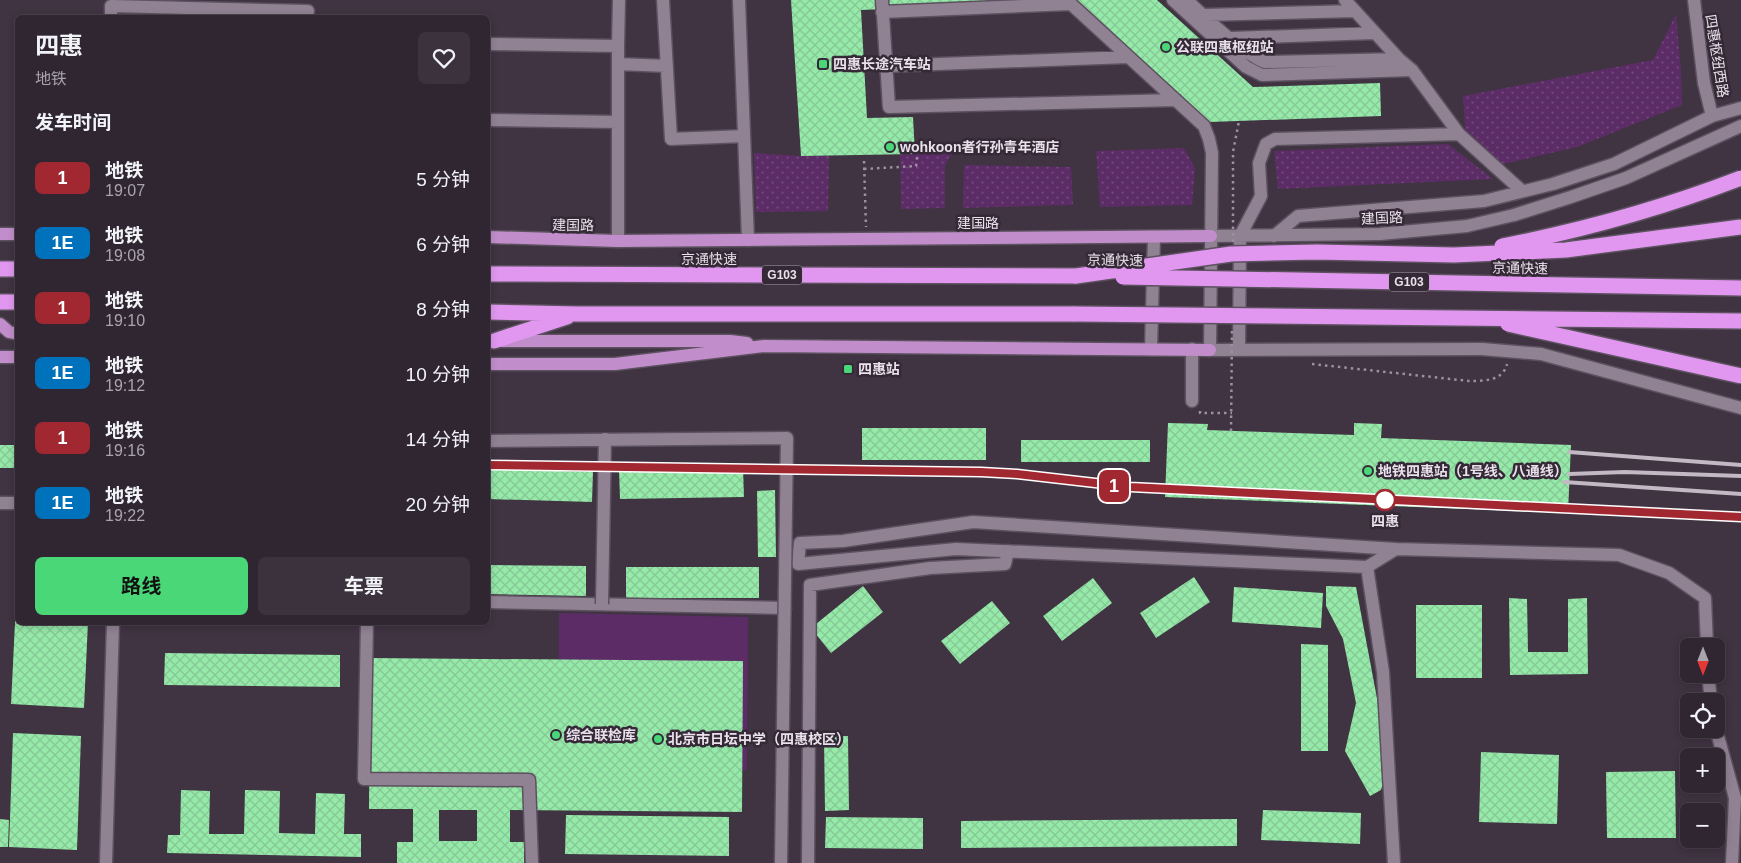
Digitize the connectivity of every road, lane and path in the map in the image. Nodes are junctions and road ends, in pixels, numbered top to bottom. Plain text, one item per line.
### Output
1 (619, 0) edge
2 (663, 0) edge
3 (739, 0) edge
4 (1173, 0) edge
5 (1187, 0) edge
6 (1345, 0) edge
7 (1694, 0) edge
8 (882, 6) edge
9 (308, 9) edge
10 (1355, 11) junction
11 (111, 15) edge
12 (1204, 15) junction
13 (1376, 34) junction
14 (1231, 38) junction
15 (490, 44) edge
16 (618, 46) junction
17 (1128, 57) junction
18 (1399, 59) junction
19 (618, 64) junction
20 (667, 66) junction
21 (886, 66) junction
22 (1412, 70) junction
23 (1176, 100) junction
24 (1741, 108) edge
25 (1712, 116) junction
26 (490, 120) edge
27 (618, 122) junction
28 (1741, 126) edge
29 (1460, 134) junction
30 (744, 136) junction
31 (1057, 148) dead end
32 (864, 161) dead end
33 (864, 169) junction
34 (1741, 178) edge
35 (1522, 191) junction
36 (1741, 227) edge
37 (0, 234) edge
38 (15, 234) edge
39 (1211, 236) junction
40 (1240, 236) junction
41 (1274, 236) junction
42 (490, 238) edge
43 (1154, 238) junction
44 (866, 239) junction
45 (748, 240) junction
46 (618, 241) junction
47 (1454, 255) junction
48 (0, 269) edge
49 (15, 270) edge
50 (490, 274) edge
51 (1076, 276) junction
52 (1741, 288) edge
53 (0, 302) edge
54 (15, 302) edge
55 (490, 312) edge
56 (578, 314) junction
57 (1480, 317) junction
58 (1741, 321) edge
59 (0, 324) edge
60 (15, 333) edge
61 (491, 341) edge
62 (764, 346) junction
63 (1152, 348) junction
64 (1192, 350) junction
65 (1210, 350) junction
66 (1239, 350) junction
67 (0, 357) edge
68 (15, 357) edge
69 (490, 364) edge
70 (1310, 364) dead end
71 (1506, 368) dead end
72 (1741, 376) edge
73 (1196, 402) joint
74 (1741, 408) edge
75 (1232, 414) dead end
76 (605, 439) junction
77 (490, 441) edge
78 (0, 503) edge
79 (15, 503) edge
80 (1396, 548) junction
81 (1008, 551) junction
82 (1367, 567) junction
83 (490, 602) edge
84 (602, 604) junction
85 (785, 608) junction
86 (114, 625) edge
87 (367, 625) edge
88 (1707, 638) edge
89 (1718, 738) edge
90 (106, 863) edge
91 (532, 863) edge
92 (781, 863) edge
93 (808, 863) edge
94 (1394, 863) edge
95 (1732, 863) edge

1 - 16 street
2 - 20 street
3 - 30 street
4 - 22 street
5 - 12 street
6 - 10 street
7 - 25 street, 四惠枢纽西路
8 - 17 street
8 - 21 street
9 - 11 street
10 - 12 street
10 - 13 street
12 - 14 street
13 - 14 street
13 - 18 street
14 - 18 street
15 - 16 street
16 - 19 street
17 - 21 street
17 - 23 street
18 - 22 street
19 - 20 street
19 - 27 street
20 - 30 street
21 - 23 street
22 - 29 street
23 - 39 street
24 - 25 street
25 - 35 street
26 - 27 street
27 - 46 street
28 - 41 street, 建国路, bridge
29 - 35 street
29 - 40 street
30 - 45 street
31 - 33 path
32 - 33 path
33 - 44 path
34 - 47 highway, bridge
35 - 41 street
36 - 47 highway, bridge
37 - 38 main road
39 - 40 street, 建国路
39 - 43 main road, 建国路
39 - 65 street
40 - 41 street, 建国路
40 - 66 street
42 - 46 main road, 建国路
43 - 44 main road, 建国路
43 - 63 street
44 - 45 main road, 建国路
45 - 46 main road, 建国路
47 - 51 highway, bridge
48 - 49 highway
50 - 51 highway, 京通快速 / G103
51 - 52 highway, 京通快速 / G103, bridge
53 - 54 highway
55 - 56 highway
56 - 57 highway, bridge
56 - 61 highway
57 - 58 highway, bridge
57 - 72 highway, bridge
59 - 60 main road
61 - 62 main road
62 - 63 main road
62 - 69 main road
63 - 64 main road
64 - 65 main road
64 - 73 street
65 - 66 street
66 - 74 street, bridge
67 - 68 main road
70 - 71 path
73 - 75 path
76 - 77 street, bridge
76 - 84 street, bridge
76 - 85 street, bridge
78 - 79 street
80 - 81 street
80 - 82 street
80 - 88 street
81 - 82 street
81 - 93 street
82 - 94 street
83 - 84 street
84 - 85 street
85 - 92 street, bridge
86 - 90 street
87 - 91 street
89 - 95 street

